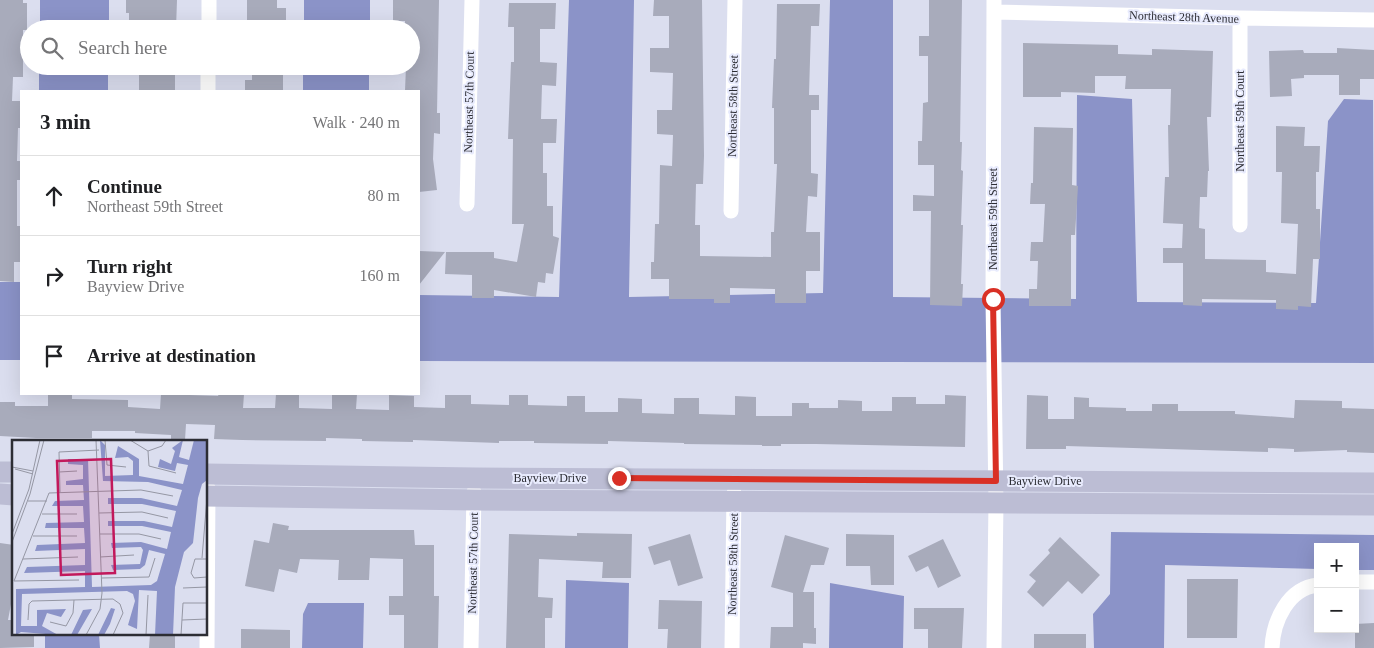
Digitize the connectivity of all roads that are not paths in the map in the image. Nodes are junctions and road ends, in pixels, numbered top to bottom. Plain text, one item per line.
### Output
1 (209, 0) edge
2 (472, 0) edge
3 (735, 0) edge
4 (994, 6) edge
5 (1240, 18) junction
6 (209, 20) edge
7 (1374, 20) edge
8 (208, 75) edge
9 (208, 90) edge
10 (467, 204) dead end
11 (731, 212) dead end
12 (1240, 225) dead end
13 (208, 474) edge
14 (350, 476) junction
15 (475, 478) junction
16 (619, 478) junction
17 (734, 479) junction
18 (871, 480) junction
19 (996, 481) junction
20 (1118, 481) junction
21 (1245, 482) junction
22 (1374, 483) edge
23 (208, 496) edge
24 (1374, 497) edge
25 (350, 498) junction
26 (474, 500) junction
27 (618, 501) junction
28 (734, 501) junction
29 (871, 502) junction
30 (996, 503) junction
31 (1118, 503) junction
32 (1245, 504) junction
33 (1374, 505) edge
34 (1359, 582) edge
35 (1374, 582) edge
36 (1314, 585) edge
37 (471, 648) edge
38 (732, 648) edge
39 (994, 648) edge
40 (1272, 648) edge

1 - 6 street
2 - 10 street, Northeast 57th Court
3 - 11 street, Northeast 58th Street
4 - 5 street, Northeast 28th Avenue
4 - 19 street, Northeast 59th Street
5 - 7 street, Northeast 28th Avenue
5 - 12 street, Northeast 59th Court
8 - 9 street
13 - 14 street, Bayview Drive
14 - 15 street, Bayview Drive
14 - 25 street
15 - 16 street, Bayview Drive
15 - 26 street, Northeast 57th Court
16 - 17 street, Bayview Drive
16 - 27 street
17 - 18 street, Bayview Drive
17 - 28 street, Northeast 58th Street
18 - 19 street, Bayview Drive
18 - 29 street
19 - 20 street, Bayview Drive
19 - 30 street, Northeast 59th Street
20 - 21 street, Bayview Drive
20 - 31 street
21 - 22 street, Bayview Drive
21 - 32 street
23 - 25 street, Bayview Drive
24 - 33 street
25 - 26 street, Bayview Drive
26 - 27 street, Bayview Drive
26 - 37 street, Northeast 57th Court
27 - 28 street, Bayview Drive
28 - 29 street, Bayview Drive
28 - 38 street, Northeast 58th Street
29 - 30 street, Bayview Drive
30 - 31 street, Bayview Drive
30 - 39 street, Northeast 59th Street
31 - 32 street, Bayview Drive
32 - 33 street, Bayview Drive
34 - 35 street
36 - 40 street

